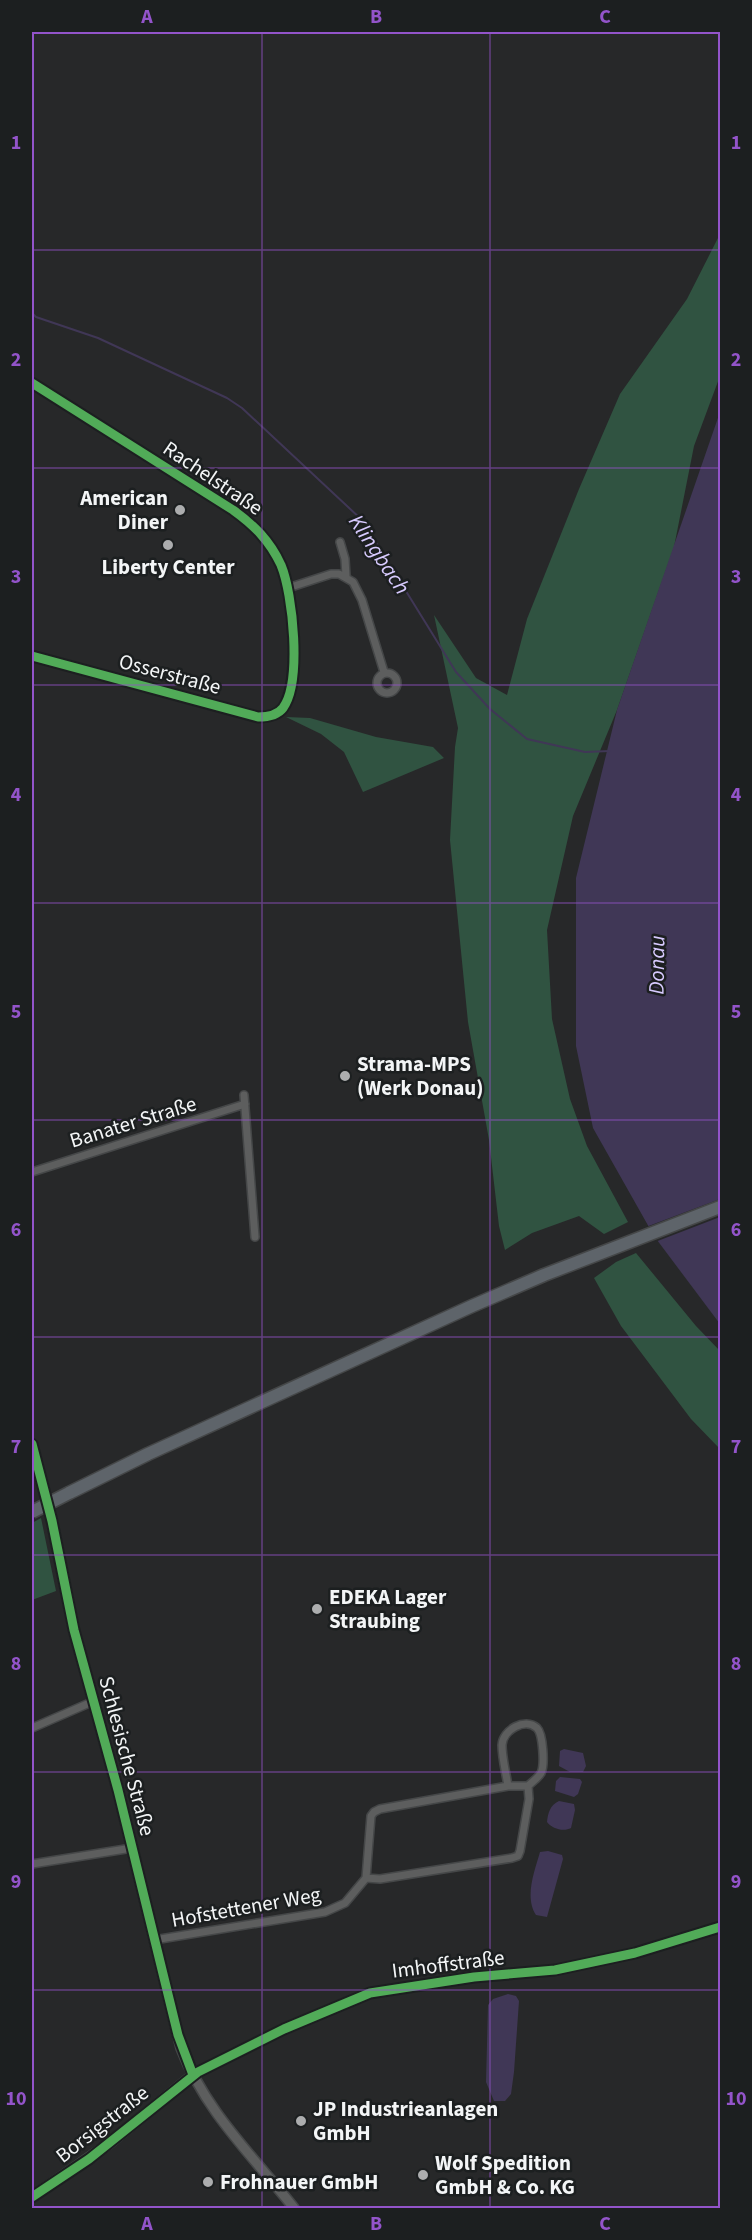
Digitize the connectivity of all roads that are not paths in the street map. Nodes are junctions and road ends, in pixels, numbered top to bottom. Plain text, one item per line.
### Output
1 (32, 382) edge
2 (339, 542) dead end
3 (346, 576) junction
4 (288, 588) junction
5 (32, 656) edge
6 (384, 672) dead end
7 (289, 696) joint
8 (244, 1095) dead end
9 (245, 1104) junction
10 (32, 1172) edge
11 (720, 1207) edge
12 (255, 1237) dead end
13 (32, 1444) edge
14 (32, 1512) edge
15 (94, 1701) junction
16 (32, 1728) edge
17 (508, 1786) junction
18 (528, 1786) junction
19 (132, 1848) junction
20 (32, 1864) edge
21 (366, 1878) junction
22 (720, 1927) edge
23 (154, 1940) junction
24 (193, 2075) junction
25 (32, 2197) edge
26 (294, 2208) edge

1 - 4 street, Rachelstraße
2 - 3 street
3 - 4 street
3 - 6 street
4 - 7 street, Rachelstraße
5 - 7 street, Osserstraße
8 - 9 street
9 - 10 street, Banater Straße
9 - 12 street
11 - 14 highway, bridge
13 - 15 street, Schlesische Straße
15 - 16 street
15 - 19 street, Schlesische Straße
17 - 18 street
17 - 18 street
17 - 21 street
18 - 21 street
19 - 20 street, Schlesische Straße
19 - 23 street, Schlesische Straße
21 - 23 street, Hofstettener Weg
22 - 24 street, Imhoffstraße
23 - 24 street, Schlesische Straße
24 - 25 street, Borsigstraße
24 - 26 street, Schlesische Straße

